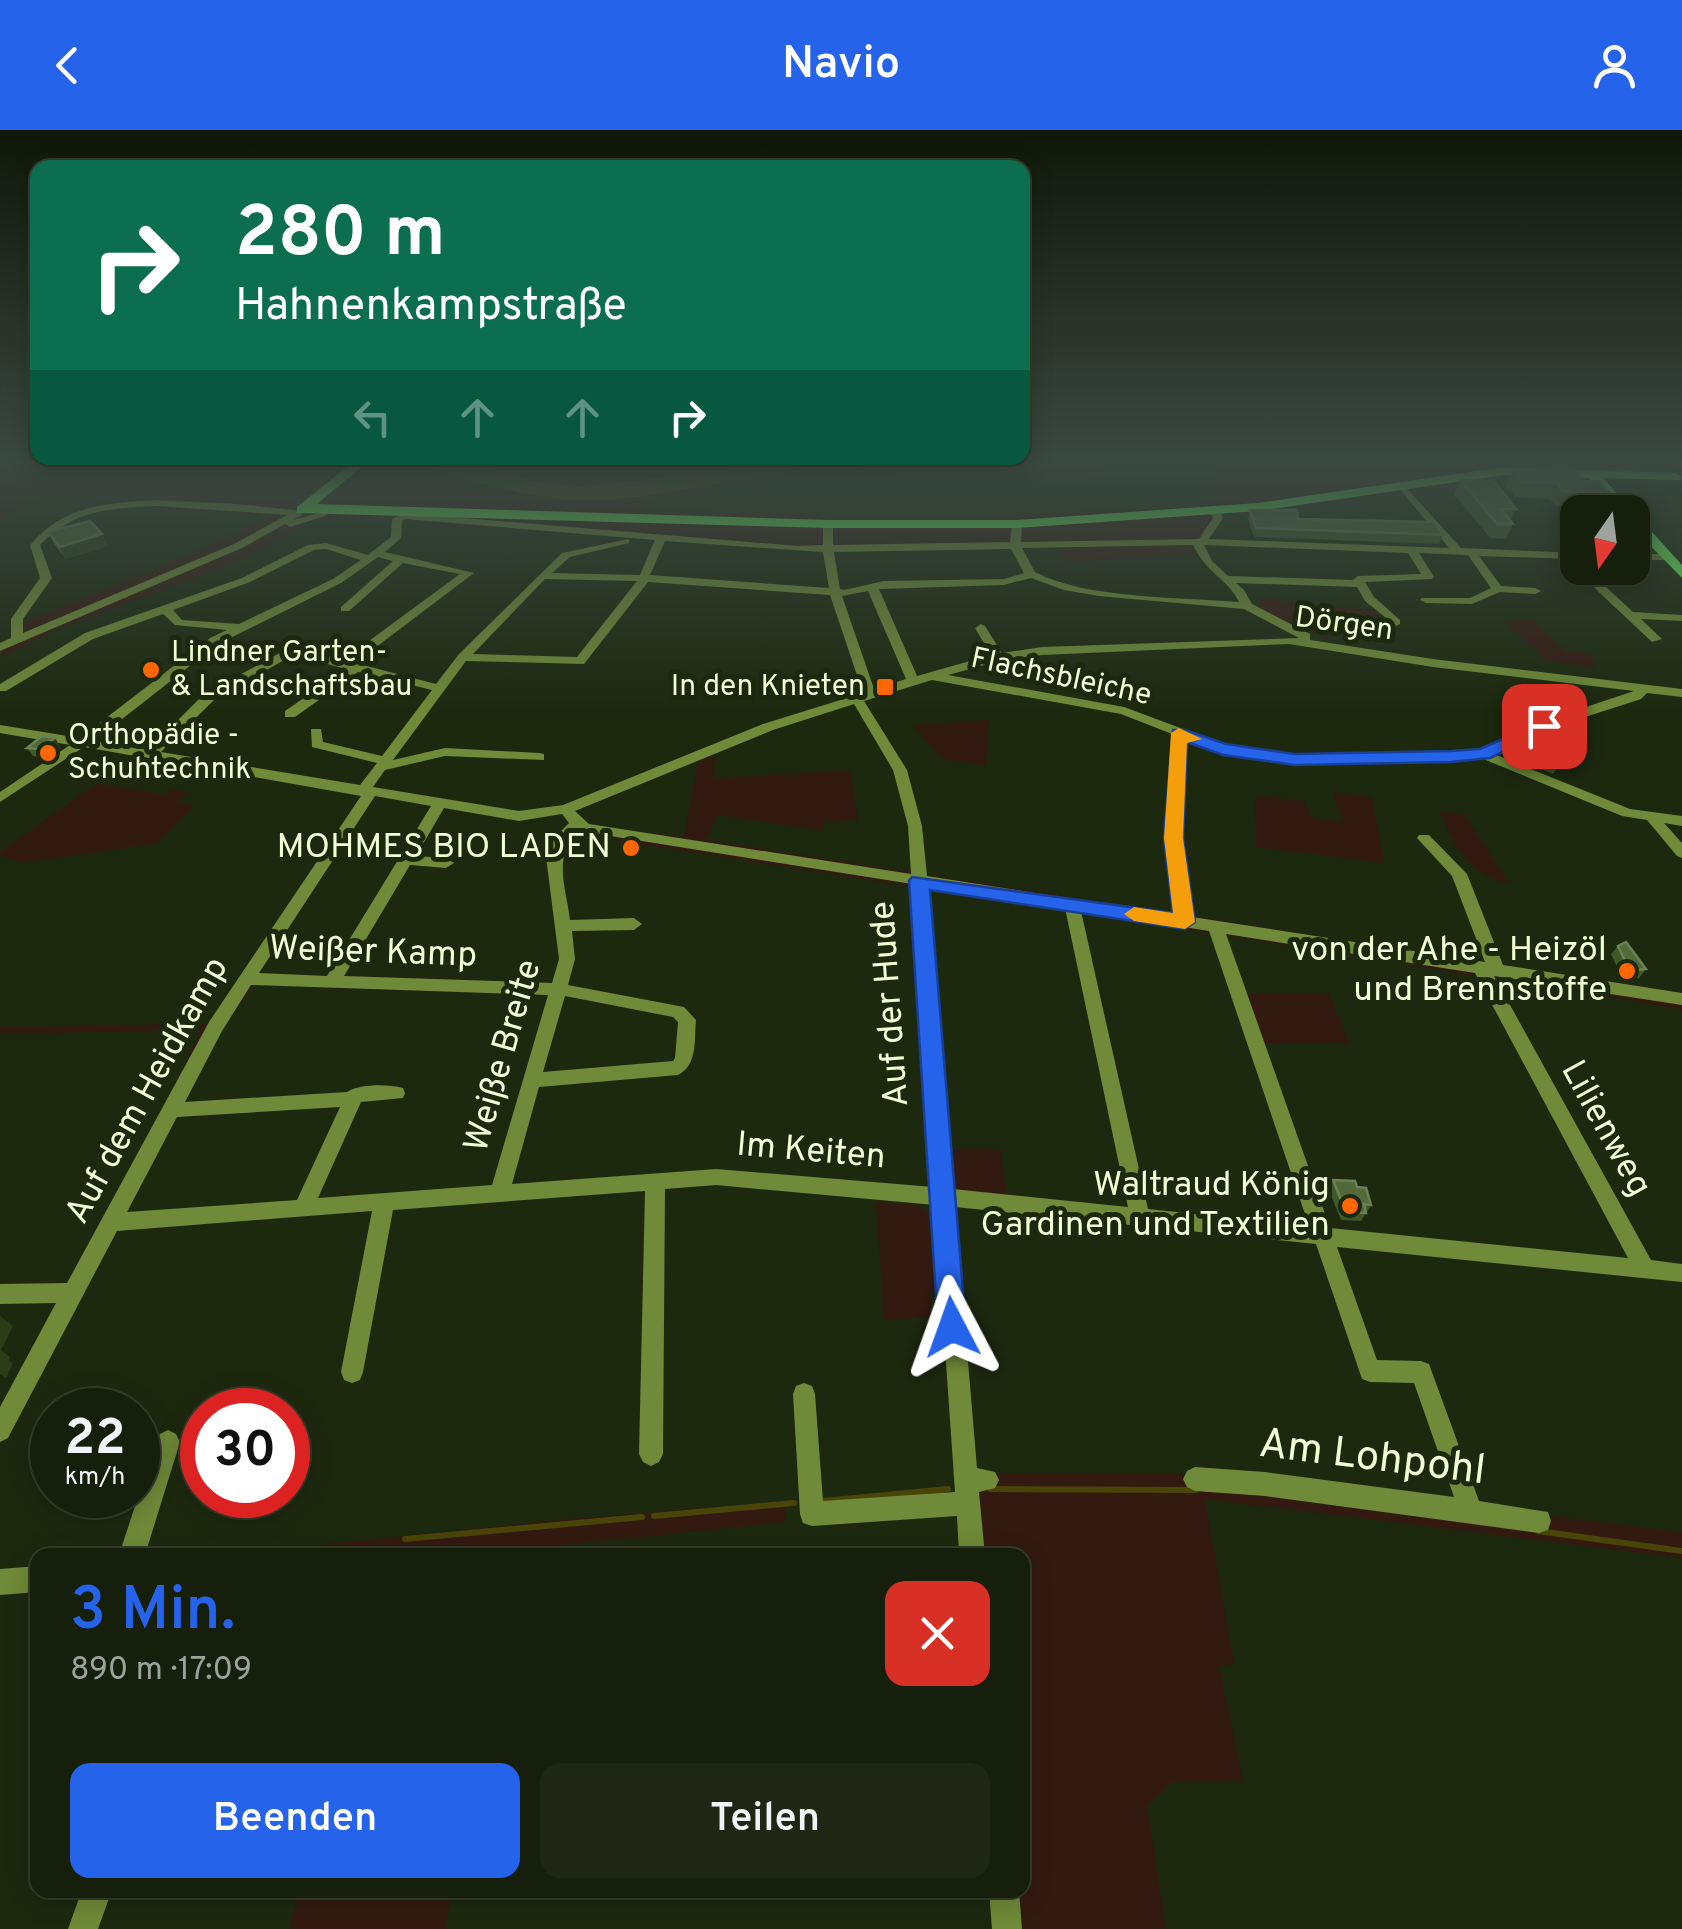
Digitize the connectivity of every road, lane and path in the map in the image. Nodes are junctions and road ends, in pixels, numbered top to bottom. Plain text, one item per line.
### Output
1 (1201, 542) edge
2 (37, 543) edge
3 (241, 543) edge
4 (390, 543) edge
5 (615, 543) edge
6 (659, 543) edge
7 (726, 543) edge
8 (826, 543) edge
9 (1014, 543) edge
10 (1165, 543) edge
11 (1226, 543) edge
12 (1450, 543) edge
13 (1655, 543) edge
14 (1014, 547) junction
15 (826, 549) junction
16 (1412, 550) junction
17 (1458, 552) junction
18 (1472, 553) junction
19 (1560, 555) edge
20 (373, 556) junction
21 (1650, 557) edge
22 (1667, 557) junction
23 (401, 559) junction
24 (1682, 574) edge
25 (1031, 575) junction
26 (542, 576) junction
27 (642, 578) junction
28 (1226, 579) junction
29 (1361, 584) junction
30 (1598, 585) edge
31 (872, 586) junction
32 (1498, 589) junction
33 (1535, 591) dead end
34 (836, 593) junction
35 (1426, 600) dead end
36 (1247, 606) junction
37 (345, 609) dead end
38 (166, 610) junction
39 (1630, 615) junction
40 (1682, 618) edge
41 (1396, 622) dead end
42 (236, 628) junction
43 (981, 628) dead end
44 (17, 639) junction
45 (1656, 639) dead end
46 (1320, 644) junction
47 (0, 647) edge
48 (463, 656) junction
49 (998, 657) junction
50 (350, 666) junction
51 (930, 676) junction
52 (912, 681) junction
53 (2, 688) edge
54 (438, 688) junction
55 (1642, 690) junction
56 (1682, 693) edge
57 (864, 697) junction
58 (290, 714) dead end
59 (0, 729) edge
60 (316, 732) dead end
61 (1179, 733) junction
62 (82, 742) junction
63 (151, 754) junction
64 (1484, 754) junction
65 (539, 757) dead end
66 (384, 764) junction
67 (366, 792) junction
68 (0, 798) edge
69 (439, 806) junction
70 (566, 808) junction
71 (1653, 819) junction
72 (1682, 821) edge
73 (577, 824) junction
74 (1424, 838) dead end
75 (1682, 854) edge
76 (406, 860) junction
77 (446, 863) dead end
78 (919, 881) junction
79 (1072, 904) junction
80 (1185, 922) junction
81 (634, 924) dead end
82 (564, 926) junction
83 (1216, 927) junction
84 (1489, 969) junction
85 (245, 979) junction
86 (333, 980) junction
87 (559, 989) junction
88 (1682, 1000) edge
89 (532, 1080) junction
90 (396, 1093) dead end
91 (353, 1099) junction
92 (169, 1110) junction
93 (654, 1182) junction
94 (499, 1194) junction
95 (944, 1197) junction
96 (384, 1202) junction
97 (304, 1207) junction
98 (1140, 1217) junction
99 (113, 1222) junction
100 (1322, 1234) junction
101 (1645, 1269) junction
102 (1682, 1273) edge
103 (70, 1293) junction
104 (0, 1294) edge
105 (352, 1372) dead end
106 (804, 1394) dead end
107 (0, 1430) edge
108 (168, 1442) dead end
109 (651, 1454) dead end
110 (1195, 1479) dead end
111 (973, 1488) junction
112 (1471, 1512) junction
113 (1539, 1521) dead end
114 (134, 1548) edge
115 (972, 1548) edge
116 (30, 1579) edge
117 (0, 1582) edge
118 (94, 1898) edge
119 (1005, 1898) edge
120 (83, 1929) edge
121 (1007, 1929) edge

1 - 28 street
2 - 44 street
3 - 44 street
4 - 20 street
5 - 26 street, Auf dem Heidkamp
6 - 27 street
7 - 15 street
8 - 15 street, Auf der Hude
9 - 14 street
10 - 14 street
11 - 16 street
12 - 17 street
13 - 22 main road
14 - 15 street
14 - 25 street
15 - 34 street, Auf der Hude
16 - 17 street
16 - 29 street
17 - 18 street
18 - 19 street
18 - 32 street
20 - 23 street
20 - 38 street
20 - 42 street
21 - 22 street
22 - 24 main road
23 - 37 street
23 - 50 street
25 - 31 street
25 - 36 street
26 - 27 street
26 - 48 street, Auf dem Heidkamp
27 - 34 street
27 - 48 street
28 - 29 street
28 - 36 street
29 - 41 street
30 - 39 street
31 - 34 street
31 - 52 street
32 - 33 street
32 - 35 street
34 - 57 street, Auf der Hude
36 - 46 street
38 - 42 street
38 - 53 street
39 - 40 street
39 - 45 street
42 - 62 street
43 - 49 street
44 - 47 street
46 - 49 street, Dörgen
46 - 55 street, Dörgen
48 - 54 street, Auf dem Heidkamp
49 - 51 street, Dörgen
50 - 54 street
50 - 58 street
50 - 63 street
51 - 52 street, Dörgen
51 - 61 street, Flachsbleiche
52 - 57 street, Dörgen
54 - 66 street, Auf dem Heidkamp
55 - 56 street, Dörgen
55 - 64 street, Flachsbleiche
57 - 70 street, Dörgen
57 - 78 street, Auf der Hude
59 - 62 street, Dörgen
60 - 66 street
61 - 64 street, Flachsbleiche
61 - 80 street
62 - 63 street, Dörgen
62 - 68 street
63 - 67 street, Dörgen
64 - 71 street
65 - 66 street
66 - 67 street, Auf dem Heidkamp
67 - 69 street, Dörgen
67 - 85 street, Auf dem Heidkamp
69 - 70 street, Dörgen
69 - 76 street
70 - 73 street
71 - 72 street
71 - 75 street
73 - 78 street
73 - 82 street, Weiße Breite
74 - 84 street, Lilienweg
76 - 77 street
76 - 86 street
78 - 79 street
78 - 95 street, Auf der Hude
79 - 80 street
79 - 98 street
80 - 83 street
81 - 82 street
82 - 87 street, Weiße Breite
83 - 84 street
83 - 100 street
84 - 88 street
84 - 101 street, Lilienweg
85 - 86 street, Weißer Kamp
85 - 92 street, Auf dem Heidkamp
86 - 87 street, Weißer Kamp
87 - 89 street, Weiße Breite
87 - 89 street, Weißer Kamp
89 - 94 street, Weiße Breite
90 - 91 street
91 - 92 street
91 - 97 street
92 - 99 street, Auf dem Heidkamp
93 - 94 street, Im Keiten
93 - 95 street, Im Keiten
93 - 109 street
94 - 96 street, Im Keiten
95 - 98 street, Im Keiten
95 - 111 street, Auf der Hude
96 - 97 street, Im Keiten
96 - 105 street
97 - 99 street, Im Keiten
98 - 100 street, Im Keiten
99 - 103 street, Auf dem Heidkamp
100 - 101 street, Im Keiten
100 - 112 street
101 - 102 street, Im Keiten
103 - 104 street
103 - 107 street, Auf dem Heidkamp
106 - 111 street
108 - 114 street
110 - 112 street, Am Lohpohl
111 - 115 street, Auf der Hude
112 - 113 street, Am Lohpohl
116 - 117 street
118 - 120 street
119 - 121 street

